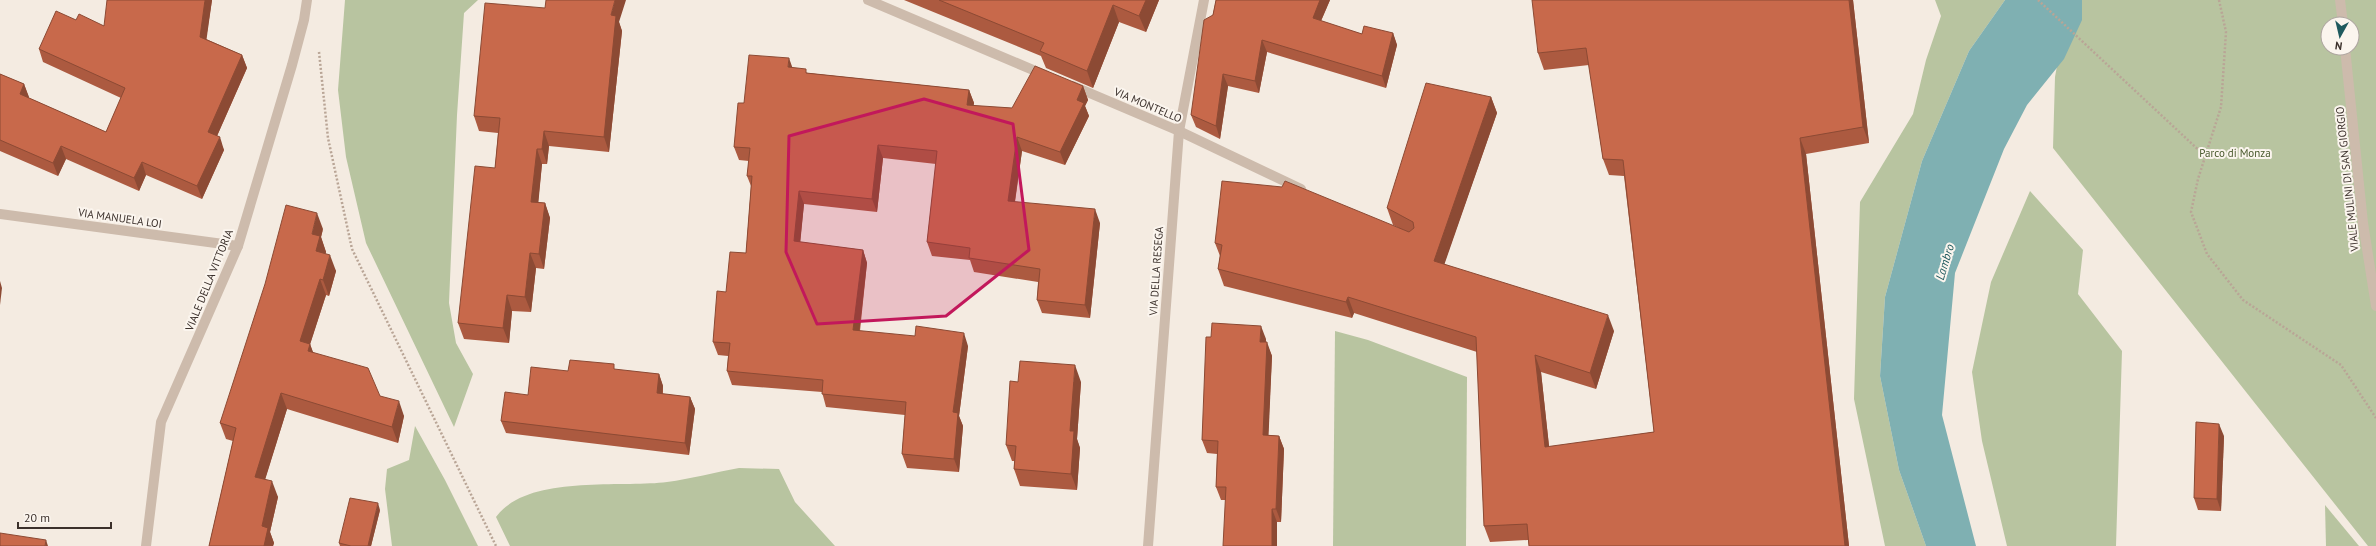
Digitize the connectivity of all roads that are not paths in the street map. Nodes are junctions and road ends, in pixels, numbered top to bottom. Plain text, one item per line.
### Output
1 (307, 0) edge
2 (868, 0) edge
3 (1204, 0) edge
4 (2340, 0) edge
5 (2342, 16) edge
6 (2346, 56) edge
7 (1179, 131) junction
8 (1307, 192) edge
9 (0, 214) edge
10 (238, 246) junction
11 (2376, 306) edge
12 (146, 546) edge
13 (1148, 546) edge

1 - 10 street, VIALE DELLA VITTORIA
2 - 7 street, VIA MONTELLO
3 - 7 street, VIA DELLA RESEGA
4 - 5 street
6 - 11 street, VIALE MULINI DI SAN GIORGIO
7 - 8 street, VIA MONTELLO
7 - 13 street, VIA DELLA RESEGA
9 - 10 street, VIA MANUELA LOI
10 - 12 street, VIALE DELLA VITTORIA

